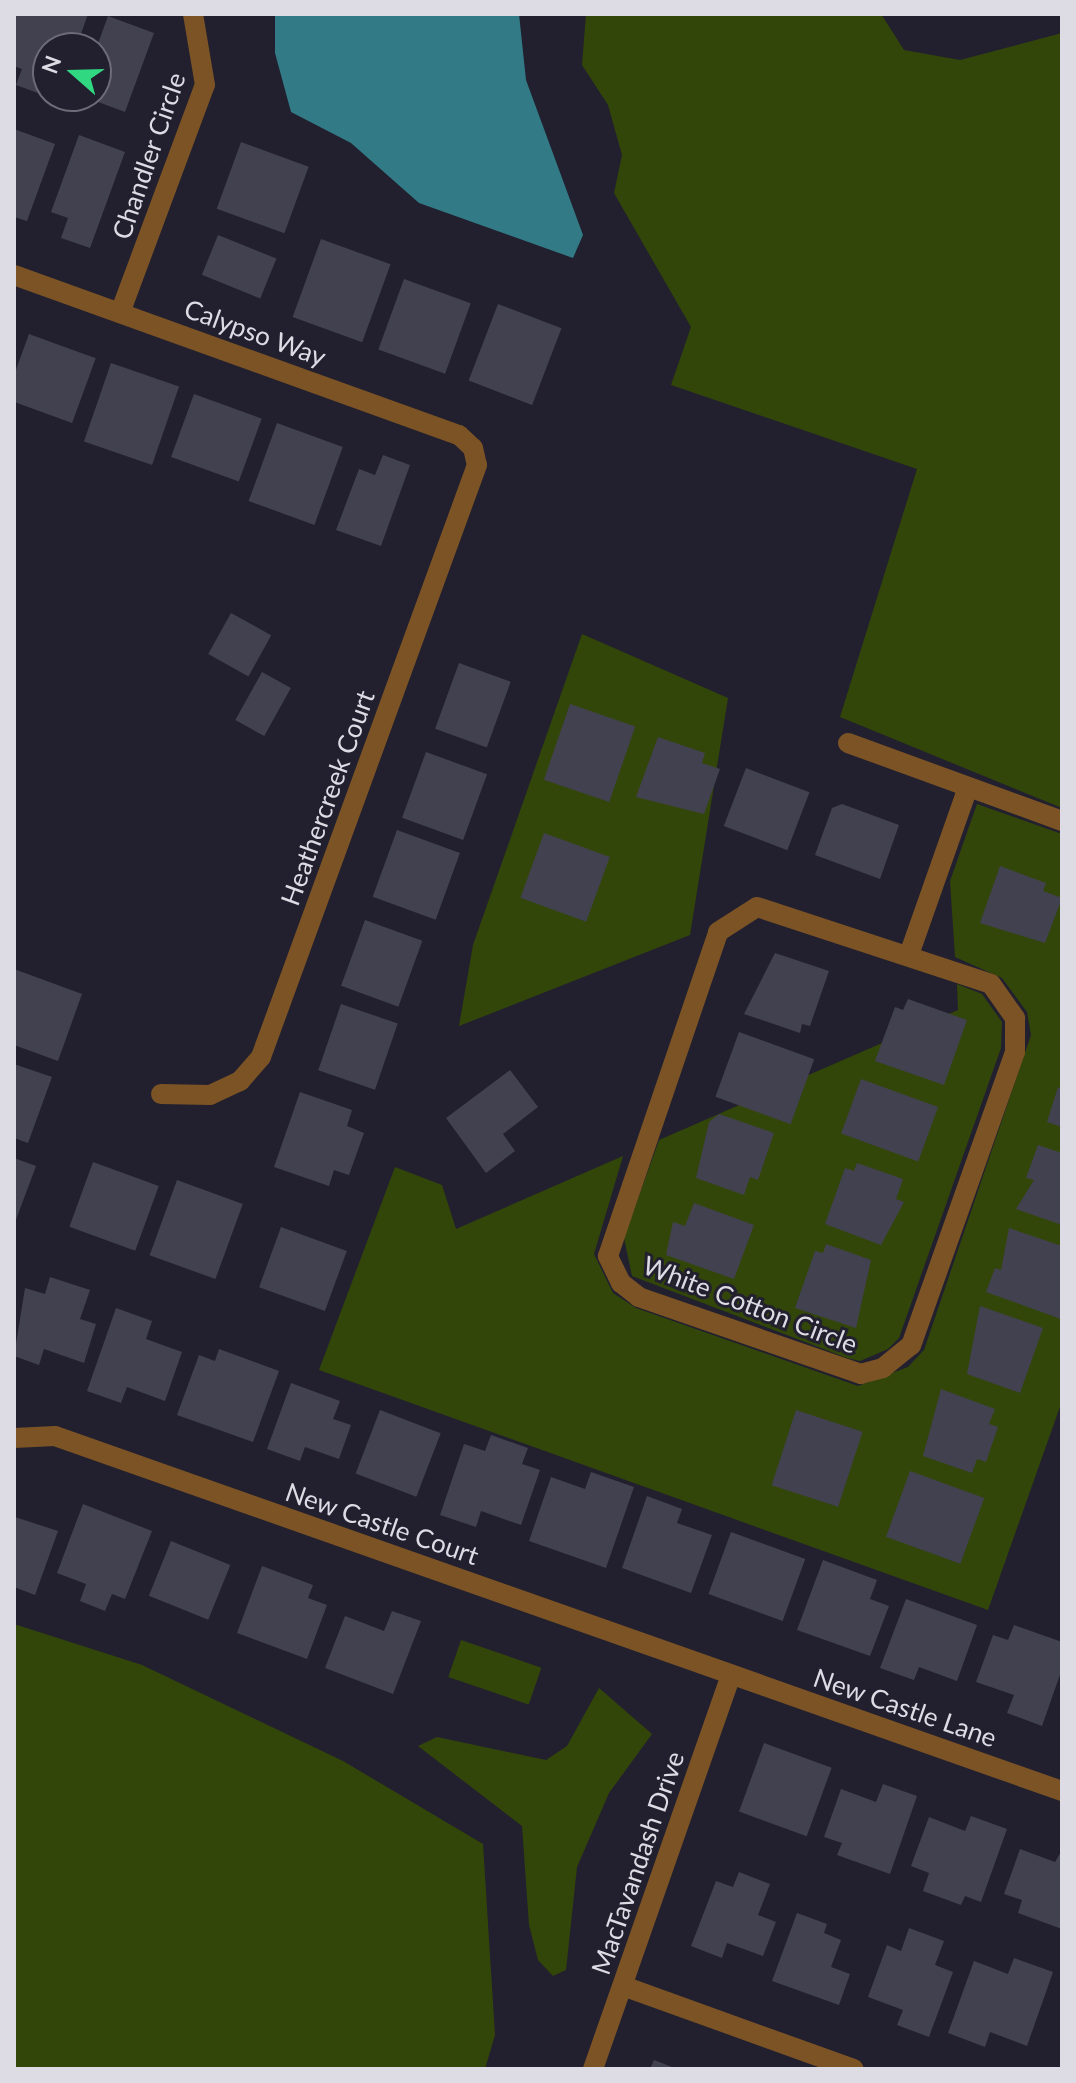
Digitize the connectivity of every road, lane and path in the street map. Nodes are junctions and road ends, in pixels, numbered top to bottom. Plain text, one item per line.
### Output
1 (193, 14) edge
2 (14, 275) edge
3 (120, 313) junction
4 (473, 448) joint
5 (848, 743) dead end
6 (968, 787) junction
7 (1062, 821) edge
8 (910, 952) junction
9 (161, 1094) dead end
10 (14, 1438) edge
11 (731, 1674) junction
12 (1062, 1791) edge
13 (623, 1986) junction
14 (593, 2069) edge
15 (854, 2069) edge

1 - 3 street, Chandler Circle
2 - 3 street, Calypso Way
3 - 4 street, Calypso Way
4 - 9 street, Heathercreek Court
5 - 6 street
6 - 7 street
6 - 8 street
8 - 8 street, White Cotton Circle
10 - 11 street, New Castle Court
11 - 12 street, New Castle Lane
11 - 13 street, MacTavandash Drive
13 - 14 street, MacTavandash Drive
13 - 15 street

